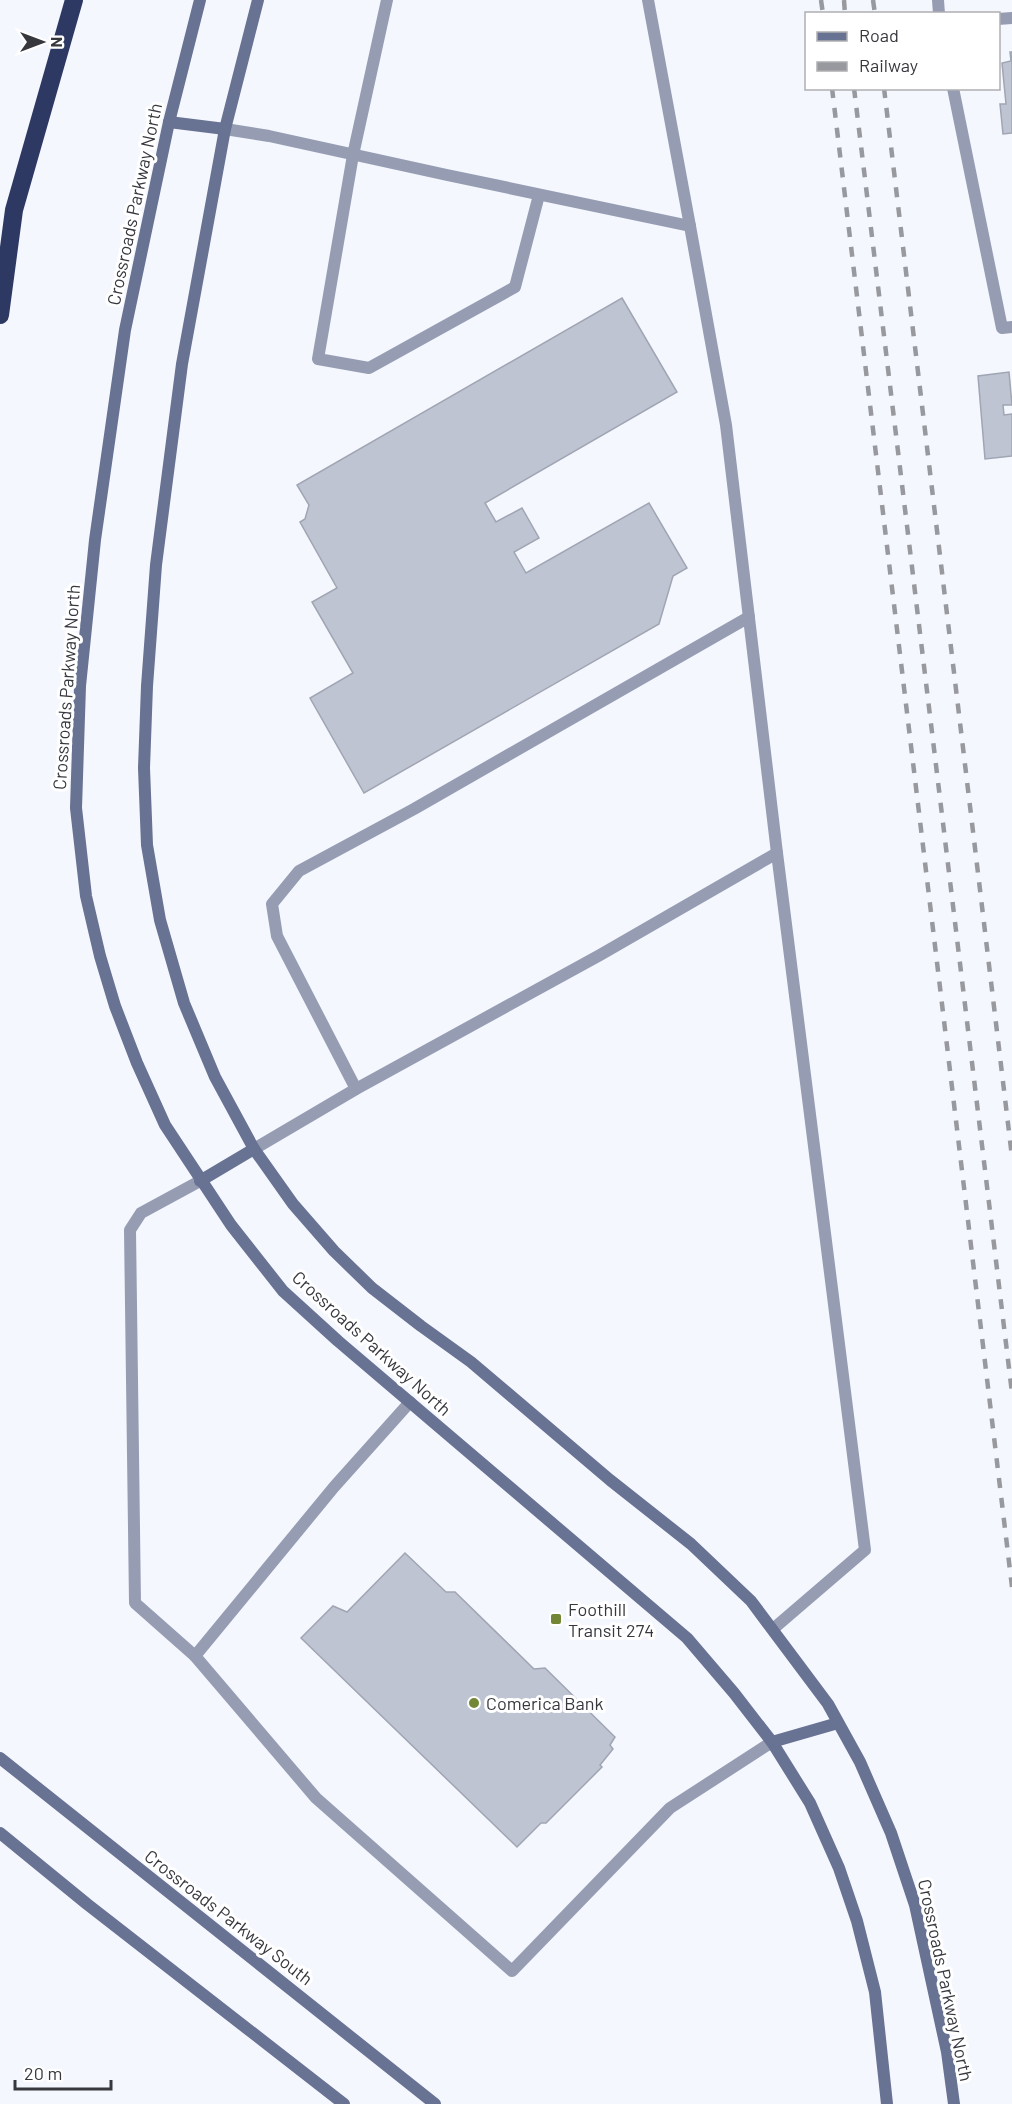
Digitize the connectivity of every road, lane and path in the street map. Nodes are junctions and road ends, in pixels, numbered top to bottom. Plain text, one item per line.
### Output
1 (74, 0) edge
2 (200, 0) edge
3 (258, 0) edge
4 (387, 0) edge
5 (648, 0) edge
6 (953, 90) edge
7 (169, 122) junction
8 (225, 129) junction
9 (353, 154) junction
10 (539, 195) junction
11 (690, 226) junction
12 (0, 315) edge
13 (1007, 328) edge
14 (748, 618) junction
15 (777, 853) junction
16 (356, 1089) junction
17 (254, 1149) junction
18 (200, 1181) junction
19 (410, 1402) junction
20 (773, 1629) junction
21 (195, 1656) junction
22 (838, 1723) junction
23 (772, 1742) junction
24 (0, 1758) edge
25 (0, 1833) edge
26 (344, 2104) edge
27 (435, 2104) edge
28 (887, 2104) edge
29 (954, 2104) edge

1 - 12 highway
2 - 7 street, Crossroads Parkway North
3 - 8 street, Crossroads Parkway North
4 - 9 street
5 - 11 street
6 - 13 street
7 - 8 street
7 - 18 street, Crossroads Parkway North
8 - 9 street
8 - 17 street, Crossroads Parkway North
9 - 10 street
9 - 10 street
10 - 11 street
11 - 14 street
14 - 15 street
14 - 16 street
15 - 16 street
15 - 20 street
16 - 17 street
17 - 18 street
17 - 20 street, Crossroads Parkway North
18 - 19 street, Crossroads Parkway North
18 - 21 street
19 - 21 street
19 - 23 street, Crossroads Parkway North
20 - 22 street, Crossroads Parkway North
21 - 23 street
22 - 23 street
22 - 29 street, Crossroads Parkway North
23 - 28 street, Crossroads Parkway North
24 - 27 street, Crossroads Parkway South
25 - 26 street

